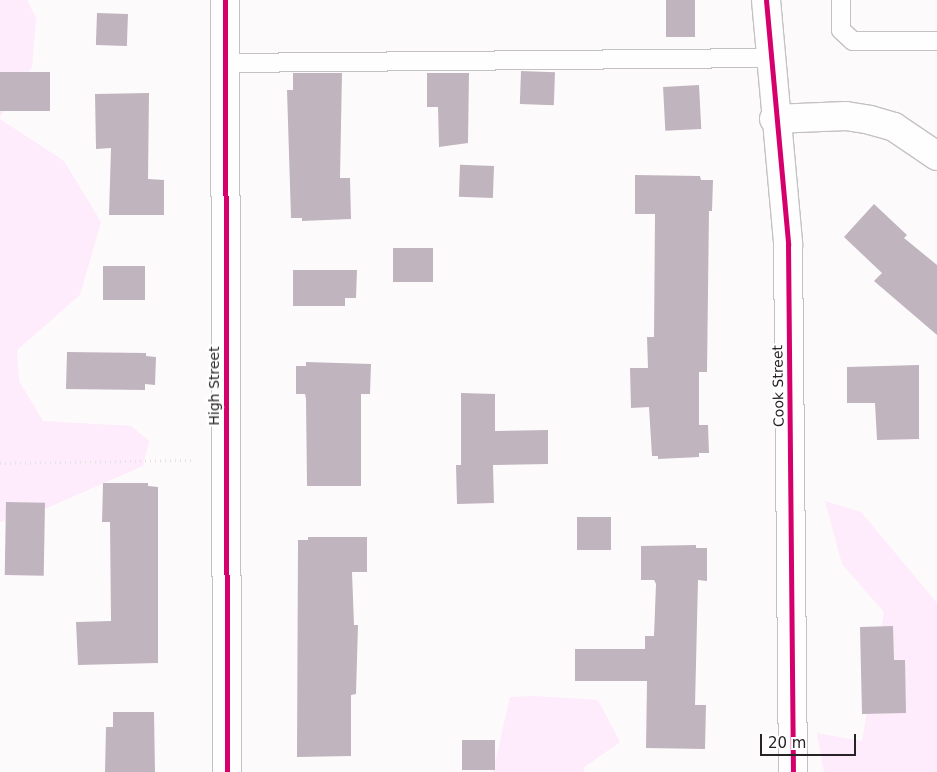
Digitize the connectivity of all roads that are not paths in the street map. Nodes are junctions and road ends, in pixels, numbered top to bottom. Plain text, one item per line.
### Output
1 (225, 0) edge
2 (766, 0) edge
3 (841, 0) edge
4 (937, 41) edge
5 (770, 58) junction
6 (226, 62) junction
7 (774, 119) junction
8 (937, 156) edge
9 (227, 772) edge
10 (793, 772) edge

1 - 6 street, High Street
2 - 5 street, Cook Street
3 - 4 lane
5 - 6 lane
5 - 7 street, Cook Street
6 - 9 street, High Street
7 - 8 street
7 - 10 street, Cook Street

